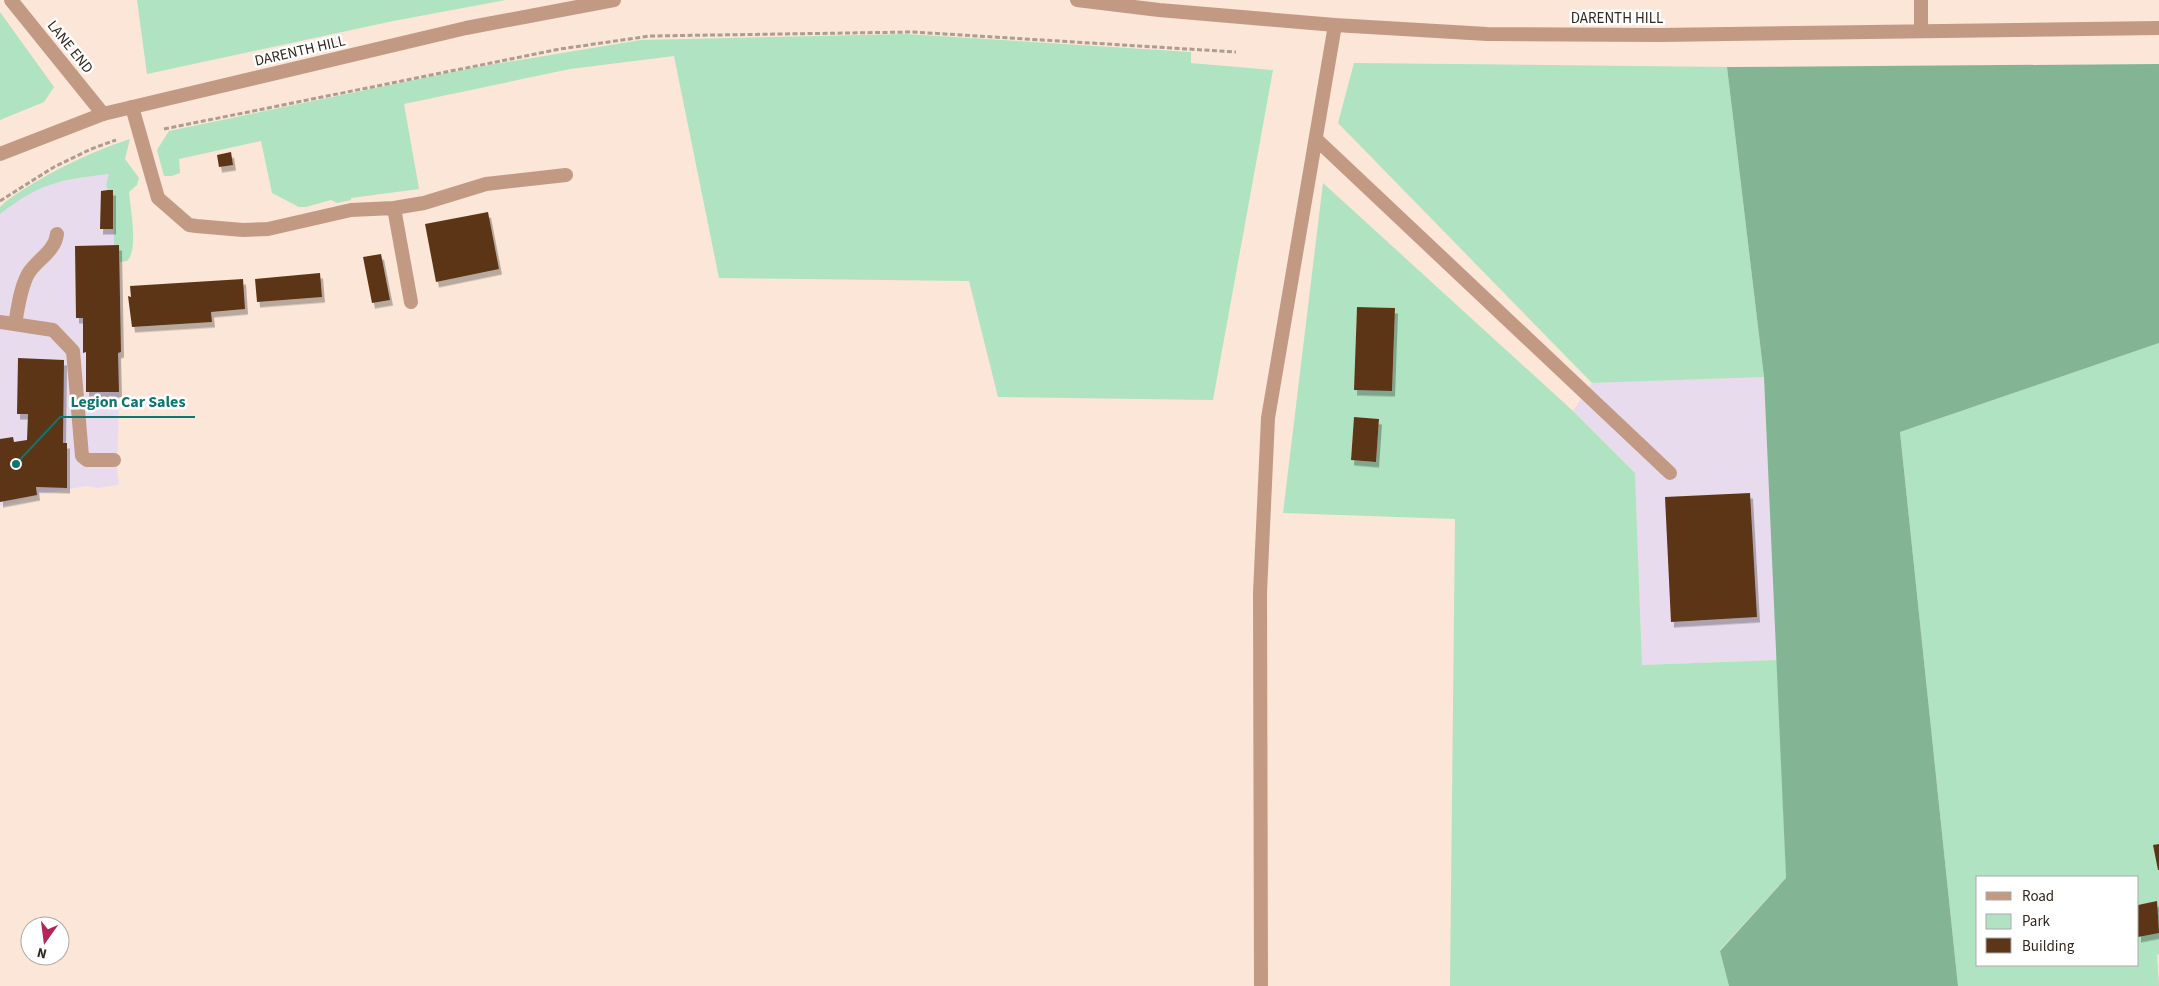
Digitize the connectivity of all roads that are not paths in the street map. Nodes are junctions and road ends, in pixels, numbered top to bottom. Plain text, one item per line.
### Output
1 (11, 0) edge
2 (614, 0) edge
3 (1077, 0) edge
4 (1921, 0) edge
5 (1335, 25) junction
6 (2159, 28) edge
7 (1921, 31) junction
8 (132, 107) junction
9 (102, 114) junction
10 (1316, 139) junction
11 (0, 154) edge
12 (566, 174) dead end
13 (394, 208) junction
14 (57, 234) dead end
15 (411, 302) dead end
16 (0, 322) edge
17 (15, 324) junction
18 (114, 460) dead end
19 (1670, 473) dead end
20 (1261, 986) edge

1 - 9 street, LANE END
2 - 8 street, DARENTH HILL
3 - 5 street, DARENTH HILL
4 - 7 street
5 - 7 street, DARENTH HILL
5 - 10 street
6 - 7 street, DARENTH HILL
8 - 9 street, DARENTH HILL
8 - 13 street
9 - 11 street, DARENTH HILL
10 - 19 street
10 - 20 street
12 - 13 street
13 - 15 street
14 - 17 street
16 - 17 street
17 - 18 street

